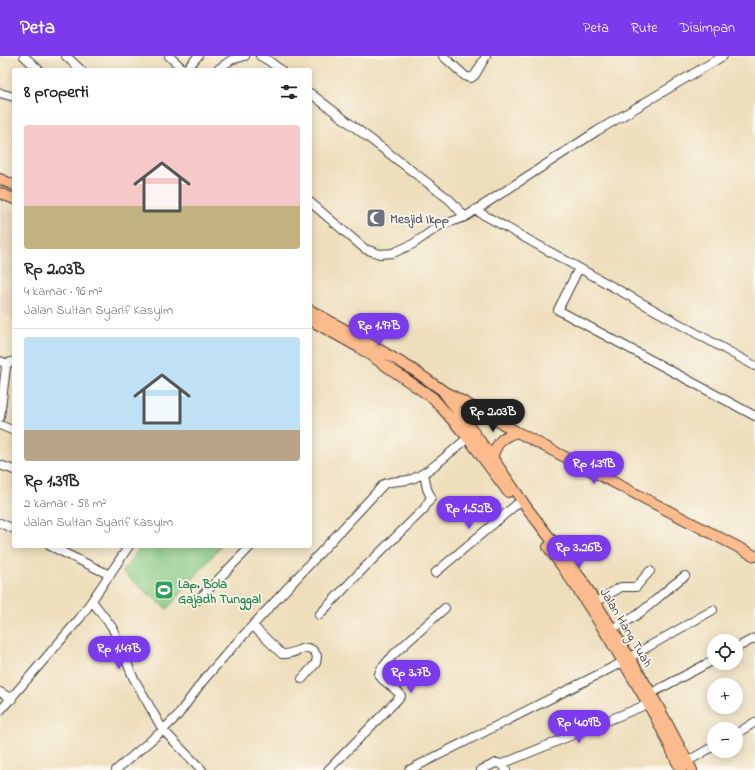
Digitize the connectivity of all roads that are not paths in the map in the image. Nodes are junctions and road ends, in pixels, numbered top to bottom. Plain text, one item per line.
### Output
1 (24, 56) edge
2 (66, 56) edge
3 (169, 56) edge
4 (198, 56) edge
5 (245, 56) edge
6 (260, 56) edge
7 (443, 56) edge
8 (486, 56) edge
9 (723, 56) edge
10 (37, 68) edge
11 (79, 68) edge
12 (183, 68) edge
13 (187, 68) edge
14 (220, 68) edge
15 (278, 68) edge
16 (0, 93) edge
17 (312, 95) edge
18 (12, 96) edge
19 (0, 179) edge
20 (12, 184) edge
21 (0, 193) edge
22 (12, 198) edge
23 (312, 204) edge
24 (475, 210) junction
25 (465, 217) junction
26 (579, 268) junction
27 (312, 311) edge
28 (312, 321) edge
29 (3, 362) edge
30 (755, 366) edge
31 (442, 390) junction
32 (433, 398) junction
33 (755, 416) edge
34 (0, 417) edge
35 (0, 425) edge
36 (12, 430) edge
37 (517, 432) junction
38 (468, 438) junction
39 (492, 457) junction
40 (0, 465) edge
41 (12, 469) edge
42 (424, 473) junction
43 (517, 504) junction
44 (0, 523) edge
45 (12, 528) edge
46 (54, 548) edge
47 (128, 548) edge
48 (249, 548) edge
49 (755, 556) edge
50 (650, 571) dead end
51 (435, 573) dead end
52 (110, 575) junction
53 (685, 576) dead end
54 (198, 600) dead end
55 (92, 601) junction
56 (596, 602) junction
57 (445, 608) dead end
58 (713, 610) dead end
59 (319, 615) dead end
60 (252, 626) junction
61 (612, 628) junction
62 (755, 638) edge
63 (743, 644) edge
64 (627, 659) junction
65 (707, 664) edge
66 (302, 679) dead end
67 (0, 692) edge
68 (648, 698) junction
69 (12, 699) junction
70 (0, 711) edge
71 (755, 722) edge
72 (163, 730) junction
73 (743, 730) edge
74 (707, 752) edge
75 (690, 766) edge
76 (504, 767) edge
77 (116, 770) edge
78 (202, 770) edge
79 (328, 770) edge
80 (409, 770) edge
81 (480, 770) edge
82 (681, 770) edge

1 - 10 street
2 - 11 street
3 - 12 street
4 - 13 street
5 - 14 street
6 - 15 street
7 - 8 street
9 - 24 street
16 - 18 street
17 - 25 street
19 - 20 main road
21 - 22 main road
23 - 25 street
24 - 25 street
24 - 26 street
26 - 30 street
26 - 33 street
27 - 31 main road
28 - 32 main road, Jalan Hang Tuah
29 - 34 street
31 - 32 main road
31 - 37 main road
31 - 39 main road, Jalan Hang Tuah
32 - 38 main road, Jalan Hang Tuah
35 - 36 street
37 - 39 main road
37 - 49 main road
38 - 42 street
38 - 43 main road, Jalan Hang Tuah
39 - 56 main road, Jalan Hang Tuah
40 - 41 street
42 - 59 street
42 - 60 street
43 - 51 street
43 - 64 main road, Jalan Hang Tuah
44 - 45 street
46 - 52 street
47 - 52 street
48 - 54 street
50 - 56 street
52 - 55 street
53 - 61 street
55 - 69 street
55 - 72 street
56 - 61 main road, Jalan Hang Tuah
57 - 79 street
58 - 64 street
60 - 66 street
60 - 72 street
61 - 64 main road, Jalan Hang Tuah
62 - 63 street
64 - 68 main road, Jalan Hang Tuah
64 - 80 street
65 - 68 street
67 - 69 street
68 - 75 main road, Jalan Hang Tuah
68 - 76 street
68 - 82 main road, Jalan Hang Tuah
69 - 70 street
71 - 73 street
72 - 77 street
72 - 78 street
74 - 75 street
76 - 81 street

